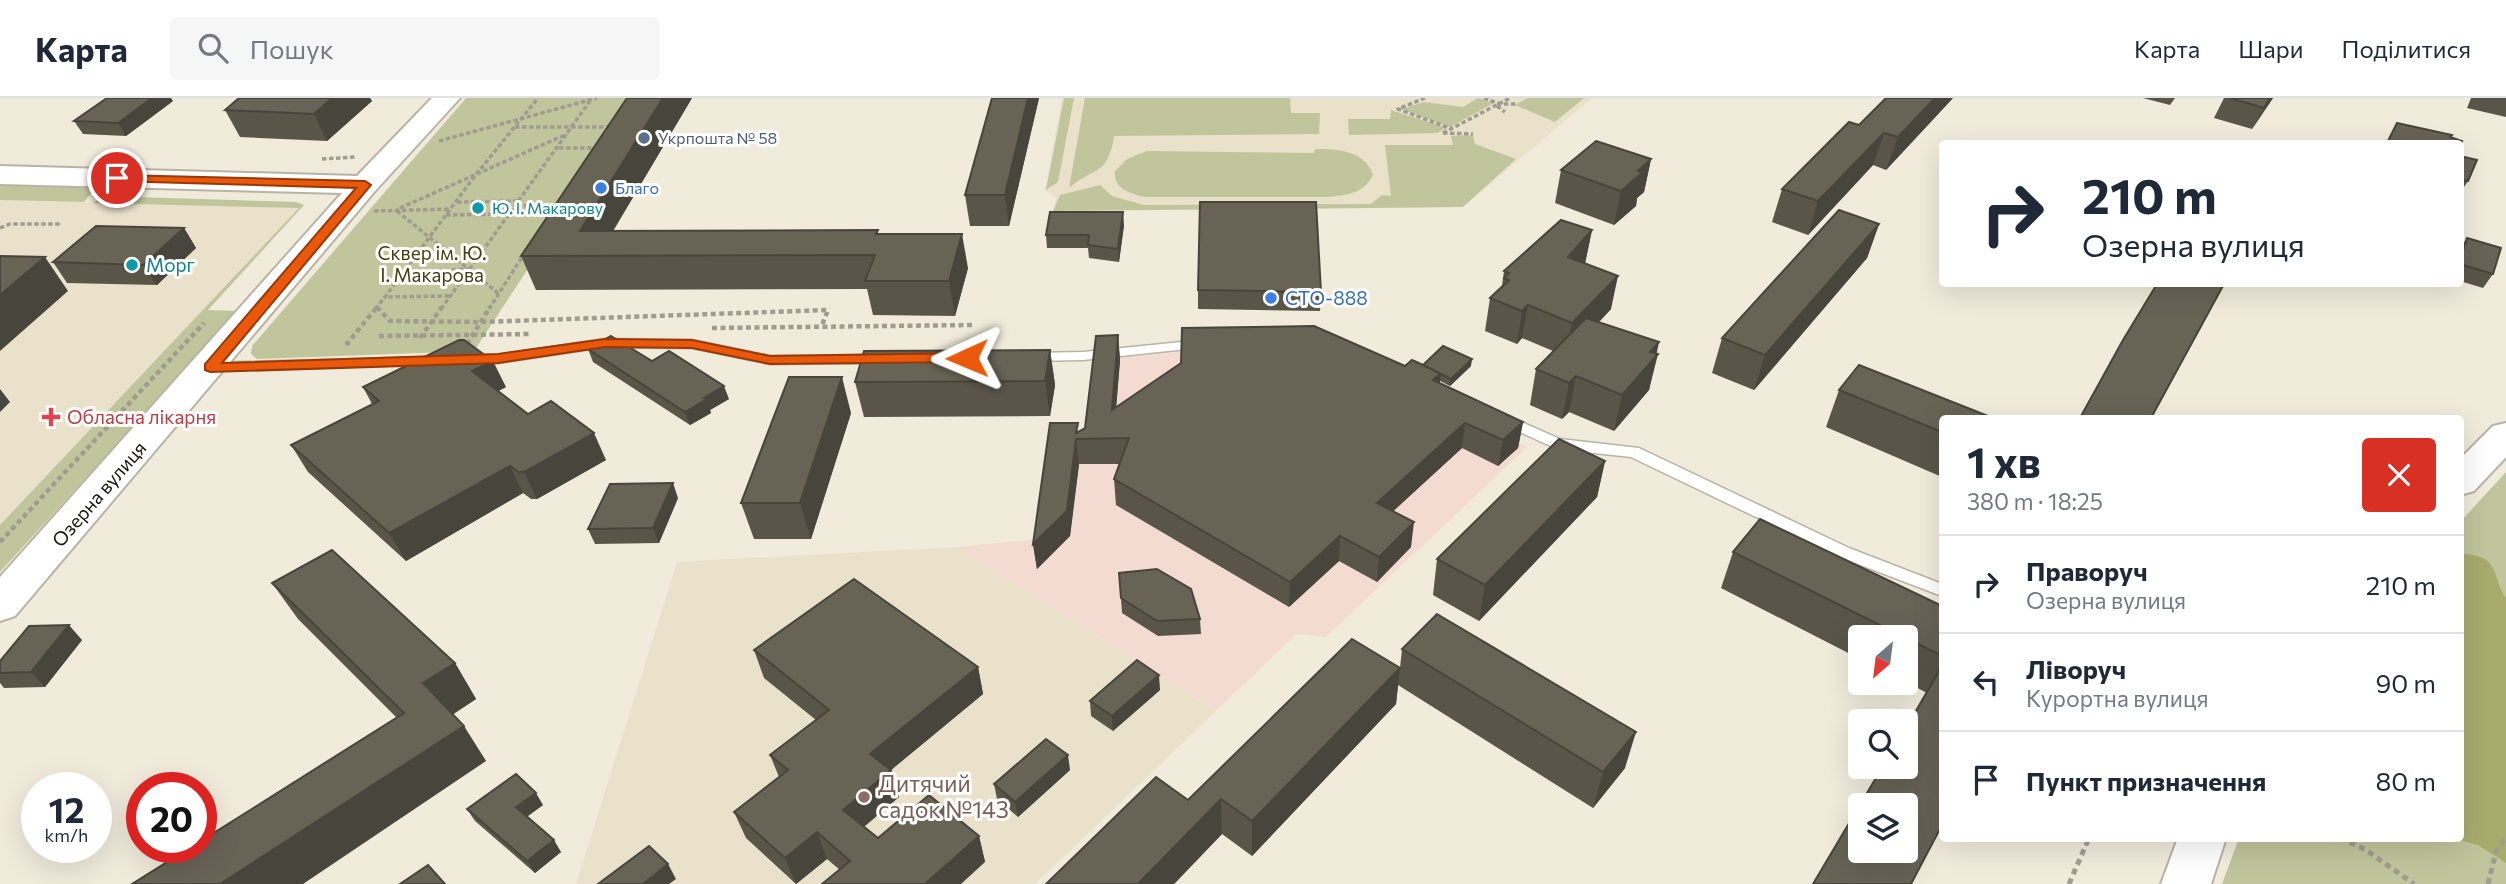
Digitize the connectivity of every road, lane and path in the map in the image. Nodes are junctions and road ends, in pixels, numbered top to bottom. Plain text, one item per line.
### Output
1 (447, 98) edge
2 (538, 98) edge
3 (1425, 98) edge
4 (1485, 98) edge
5 (1510, 98) edge
6 (594, 99) edge
7 (1517, 104) dead end
8 (1498, 105) junction
9 (1505, 113) dead end
10 (616, 117) edge
11 (516, 124) junction
12 (573, 127) junction
13 (609, 127) junction
14 (1452, 129) junction
15 (567, 134) junction
16 (1473, 134) dead end
17 (438, 142) dead end
18 (559, 148) junction
19 (595, 148) junction
20 (587, 159) edge
21 (0, 175) edge
22 (474, 177) junction
23 (365, 185) junction
24 (564, 194) edge
25 (520, 201) junction
26 (456, 202) junction
27 (556, 205) junction
28 (516, 206) junction
29 (451, 209) junction
30 (396, 210) junction
31 (510, 214) junction
32 (446, 215) junction
33 (549, 216) edge
34 (60, 225) dead end
35 (0, 228) edge
36 (429, 236) junction
37 (527, 249) edge
38 (470, 268) junction
39 (402, 273) junction
40 (498, 293) junction
41 (450, 296) junction
42 (385, 297) junction
43 (377, 307) junction
44 (207, 320) dead end
45 (432, 321) junction
46 (482, 322) junction
47 (822, 325) dead end
48 (1214, 343) edge
49 (1018, 357) edge
50 (901, 359) edge
51 (457, 360) junction
52 (404, 362) junction
53 (331, 364) junction
54 (210, 367) junction
55 (1483, 410) edge
56 (2506, 435) edge
57 (2464, 478) edge
58 (0, 542) edge
59 (1939, 589) edge
60 (0, 606) edge
61 (2506, 837) edge
62 (2087, 842) edge
63 (2201, 842) edge
64 (2349, 842) edge
65 (2069, 884) edge
66 (2186, 884) edge
67 (2414, 884) edge
68 (2488, 884) edge

1 - 23 street, Озерна вулиця
2 - 11 path
3 - 14 path
4 - 8 path
5 - 8 path
6 - 11 path
6 - 12 path
7 - 8 path
8 - 9 path
8 - 14 path
10 - 13 path
11 - 12 path
11 - 17 path
11 - 22 path
12 - 13 path
12 - 15 path
13 - 19 path
14 - 16 path
15 - 18 path
15 - 22 path
18 - 19 path
18 - 25 path
19 - 20 path
21 - 23 street
22 - 26 path
22 - 30 path
23 - 54 street, Озерна вулиця
24 - 27 path
25 - 26 path
25 - 28 path
26 - 29 path
27 - 28 path
27 - 33 path
28 - 31 path
29 - 30 path
29 - 32 path
30 - 36 path
31 - 32 path
31 - 38 path
32 - 36 path
34 - 35 path
36 - 38 path
36 - 39 path
37 - 40 path
38 - 39 path
38 - 40 path
38 - 41 path
39 - 42 path
40 - 46 path
41 - 42 path
41 - 45 path
42 - 43 path
43 - 45 path
43 - 53 path
44 - 58 path
45 - 46 path
45 - 52 path
46 - 47 path
46 - 51 path
48 - 49 lane
50 - 51 lane
51 - 52 lane
52 - 53 lane
53 - 54 lane
54 - 60 street, Озерна вулиця
55 - 59 lane
56 - 57 street
61 - 68 path
62 - 65 path
63 - 66 street
64 - 67 path

